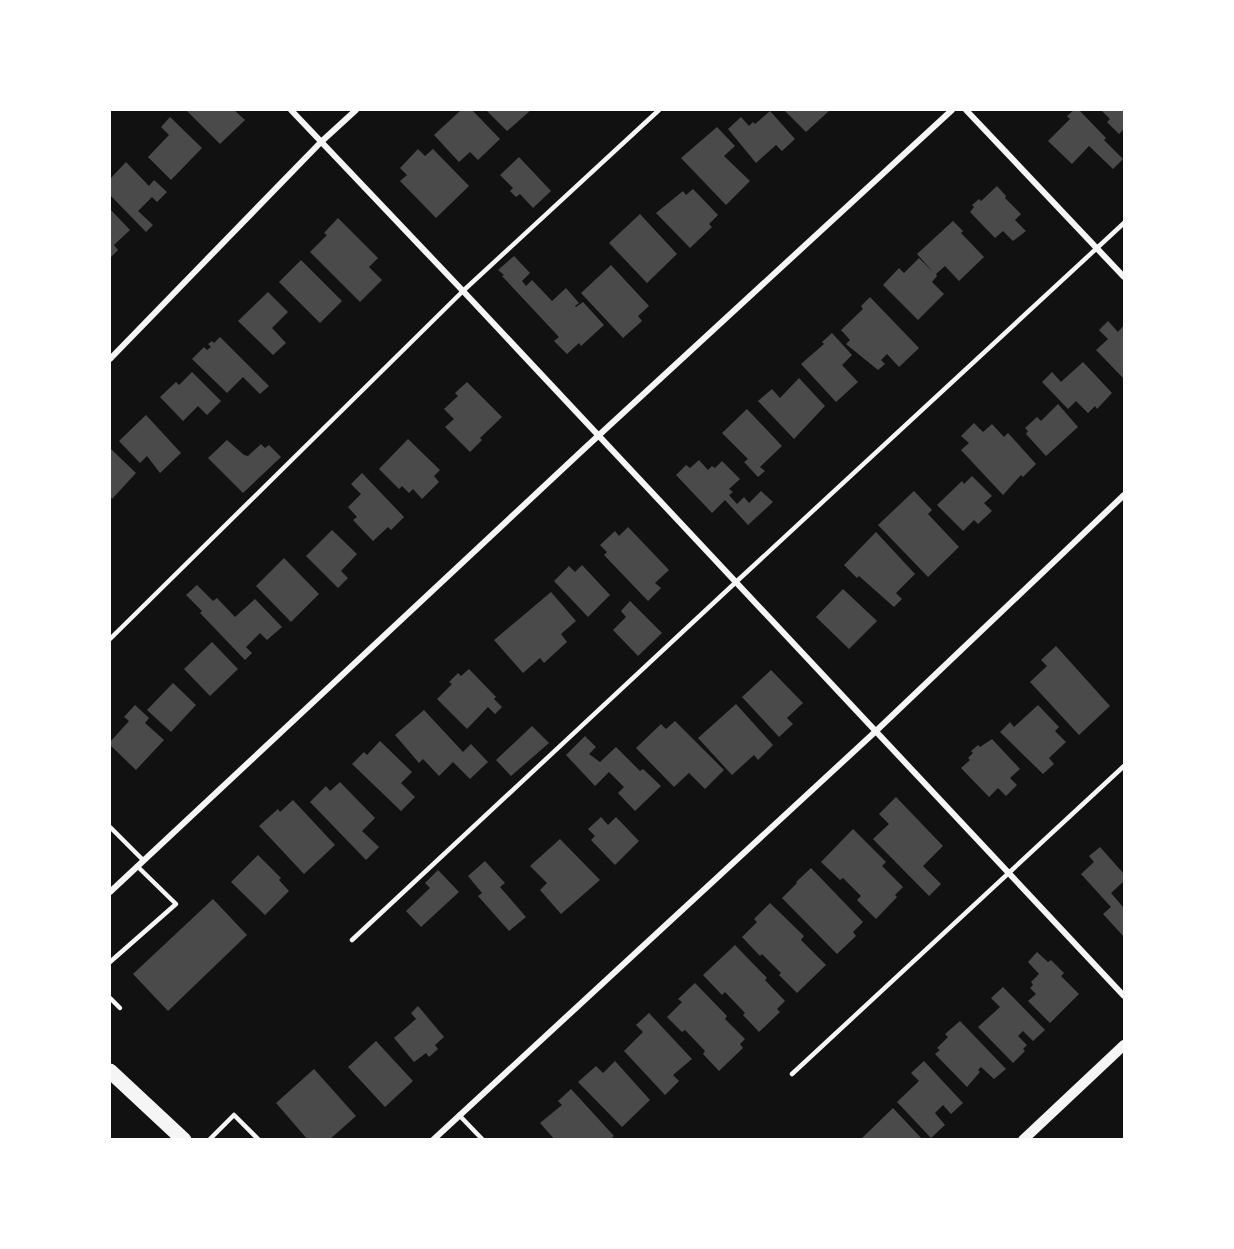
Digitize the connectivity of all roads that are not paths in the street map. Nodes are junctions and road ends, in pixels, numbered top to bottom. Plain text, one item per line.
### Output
1 (291, 110) edge
2 (356, 110) edge
3 (659, 110) edge
4 (952, 110) edge
5 (966, 110) edge
6 (321, 142) junction
7 (1125, 223) edge
8 (1098, 249) junction
9 (1125, 277) edge
10 (463, 291) junction
11 (110, 359) edge
12 (599, 436) junction
13 (1125, 495) edge
14 (736, 582) junction
15 (110, 639) edge
16 (876, 731) junction
17 (1125, 766) edge
18 (110, 827) edge
19 (143, 860) junction
20 (137, 866) junction
21 (1009, 873) junction
22 (110, 892) edge
23 (352, 940) dead end
24 (110, 962) edge
25 (1125, 996) edge
26 (110, 998) edge
27 (120, 1008) dead end
28 (1125, 1046) edge
29 (110, 1071) edge
30 (792, 1074) dead end
31 (459, 1115) junction
32 (184, 1140) edge
33 (209, 1140) edge
34 (260, 1140) edge
35 (433, 1140) edge
36 (483, 1140) edge
37 (1023, 1140) edge

1 - 6 street
2 - 6 street
3 - 10 lane
4 - 12 street
5 - 8 street
6 - 10 street
6 - 11 street
7 - 8 lane
8 - 9 street
8 - 14 lane
10 - 12 street
10 - 15 lane
12 - 14 street
12 - 19 street
13 - 16 street
14 - 16 street
14 - 23 lane
16 - 21 street
16 - 31 street
17 - 21 lane
18 - 19 lane
19 - 20 street
20 - 22 street
20 - 24 lane
21 - 25 street
21 - 30 lane
26 - 27 lane
28 - 37 street
29 - 32 main road
31 - 35 street
31 - 36 lane
33 - 34 lane

